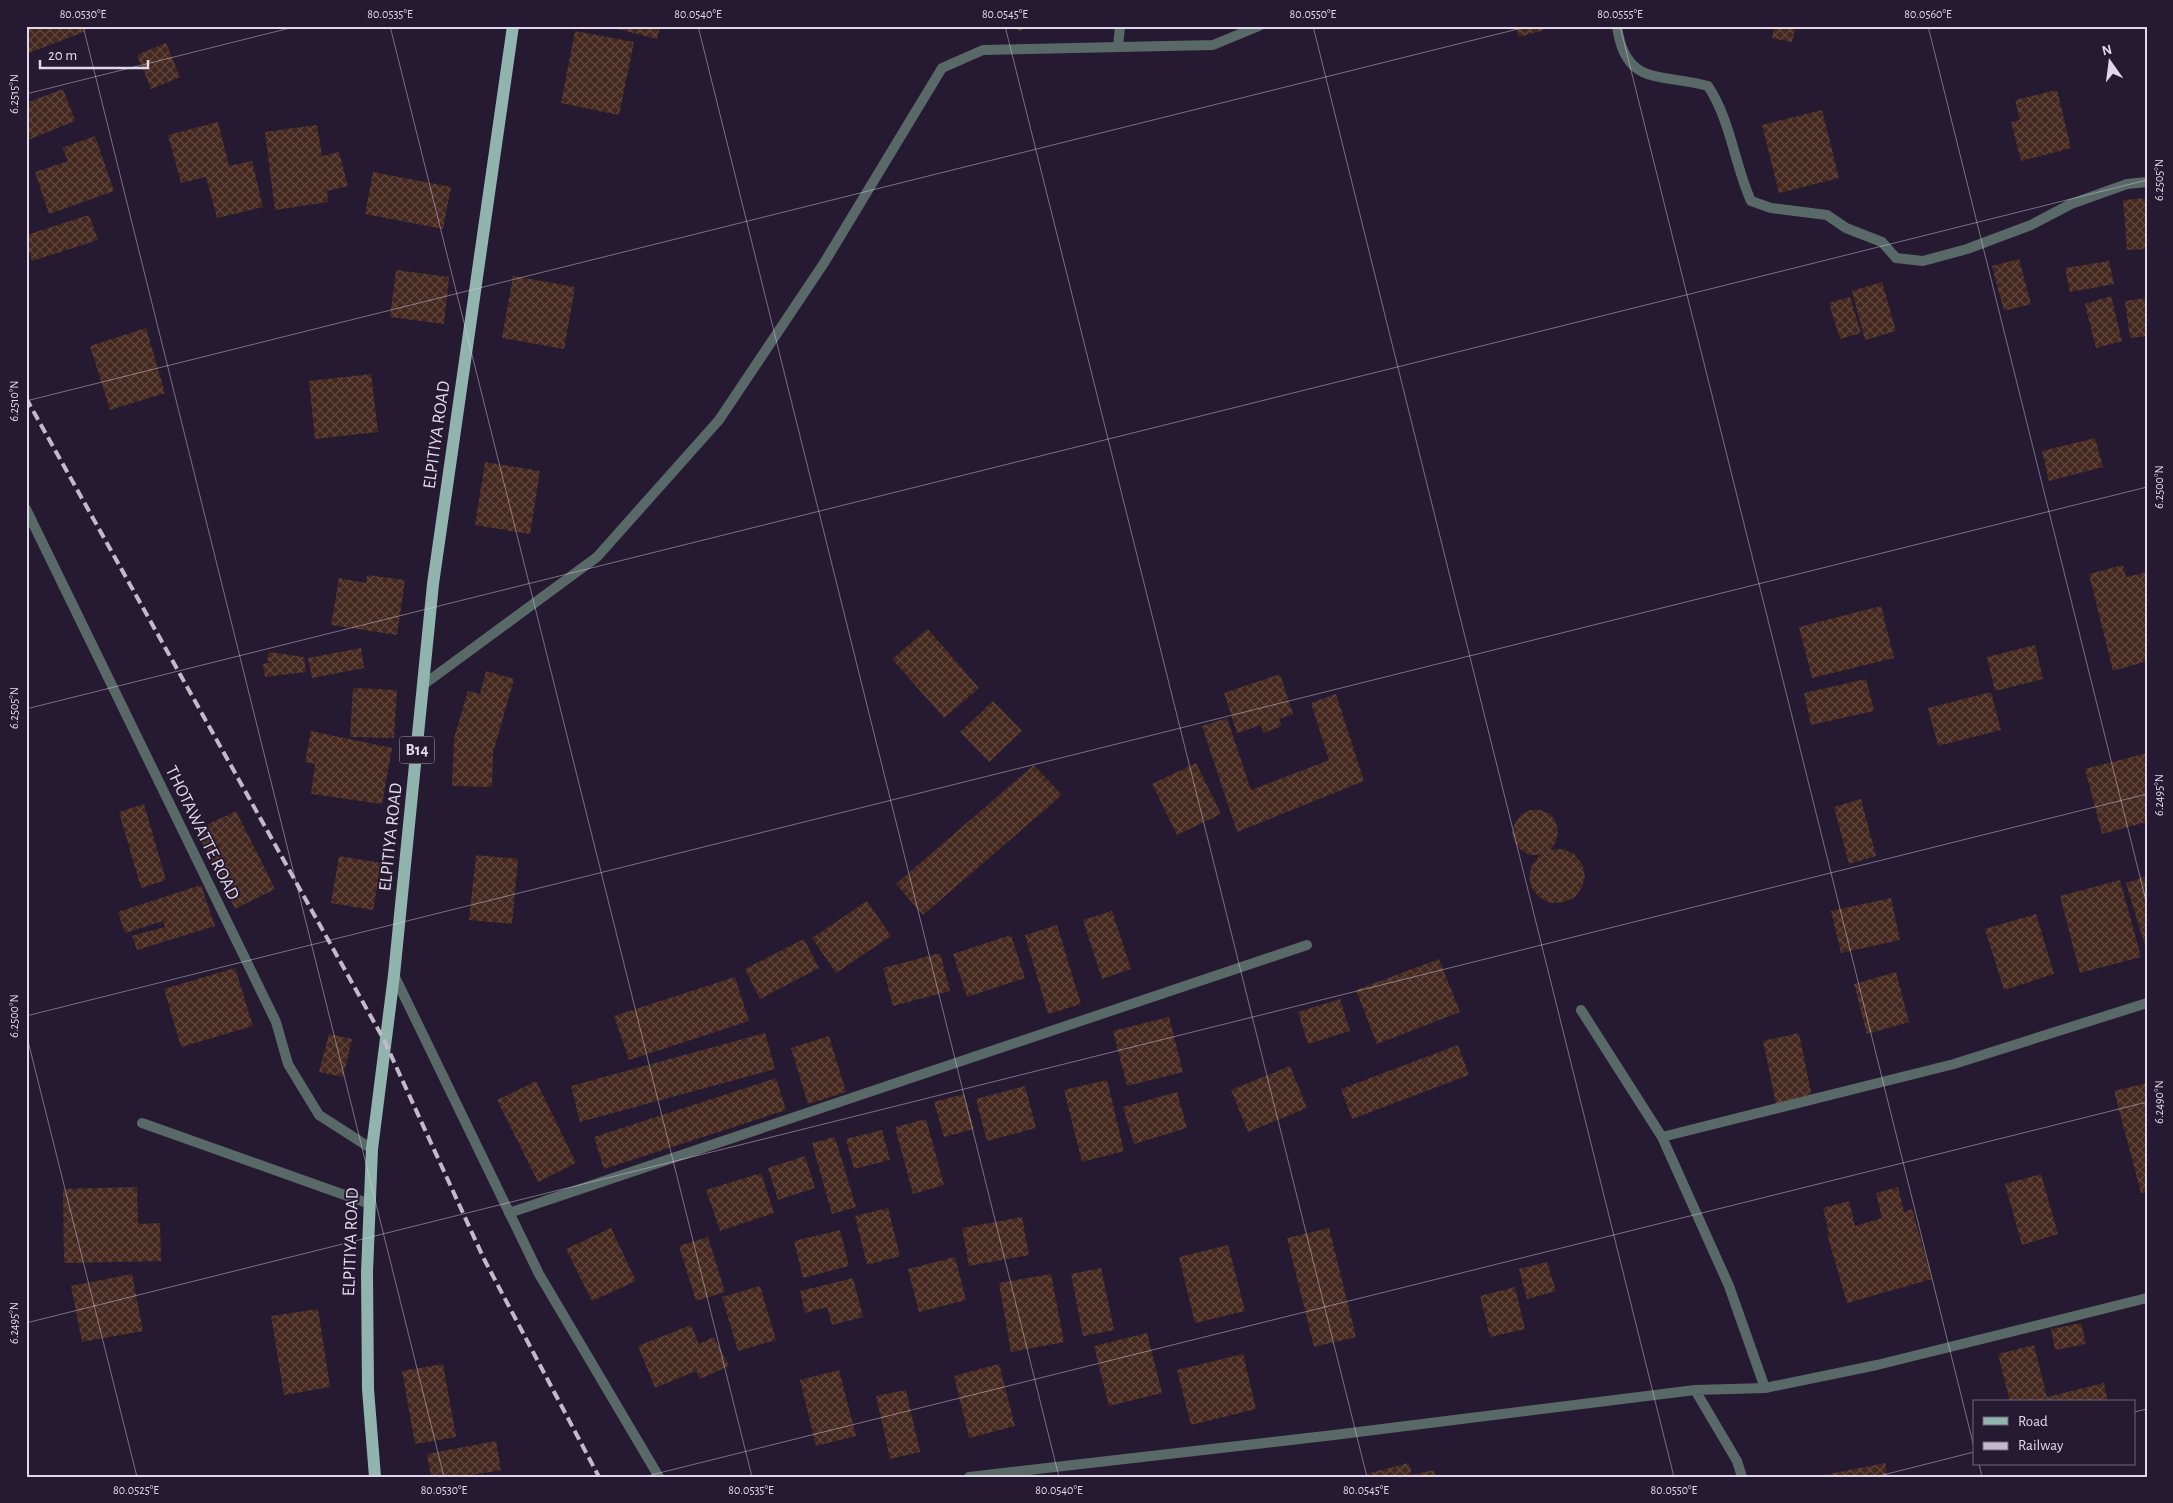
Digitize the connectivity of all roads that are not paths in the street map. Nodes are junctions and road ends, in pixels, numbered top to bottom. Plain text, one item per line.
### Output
1 (513, 26) edge
2 (1120, 26) edge
3 (1259, 26) edge
4 (1618, 26) edge
5 (1118, 47) junction
6 (2147, 182) edge
7 (26, 509) edge
8 (423, 685) junction
9 (1307, 946) dead end
10 (394, 975) junction
11 (2147, 1003) edge
12 (1581, 1010) dead end
13 (142, 1123) dead end
14 (1662, 1137) junction
15 (372, 1149) junction
16 (370, 1204) junction
17 (509, 1212) junction
18 (2147, 1298) edge
19 (1765, 1388) junction
20 (1695, 1390) junction
21 (375, 1477) edge
22 (659, 1477) edge
23 (969, 1477) edge
24 (1742, 1477) edge

1 - 8 main road, ELPITIYA ROAD / B14
2 - 5 street
3 - 5 street
4 - 6 street
5 - 8 street
7 - 15 street, THOTAWATTE ROAD
8 - 10 main road, ELPITIYA ROAD / B14
9 - 17 street
10 - 15 main road, ELPITIYA ROAD / B14
10 - 17 street
11 - 14 street
12 - 14 street
13 - 16 street
14 - 19 street
15 - 16 main road, ELPITIYA ROAD / B14
16 - 21 main road, ELPITIYA ROAD / B14
17 - 22 street
18 - 19 street
19 - 20 street
20 - 23 street
20 - 24 street

